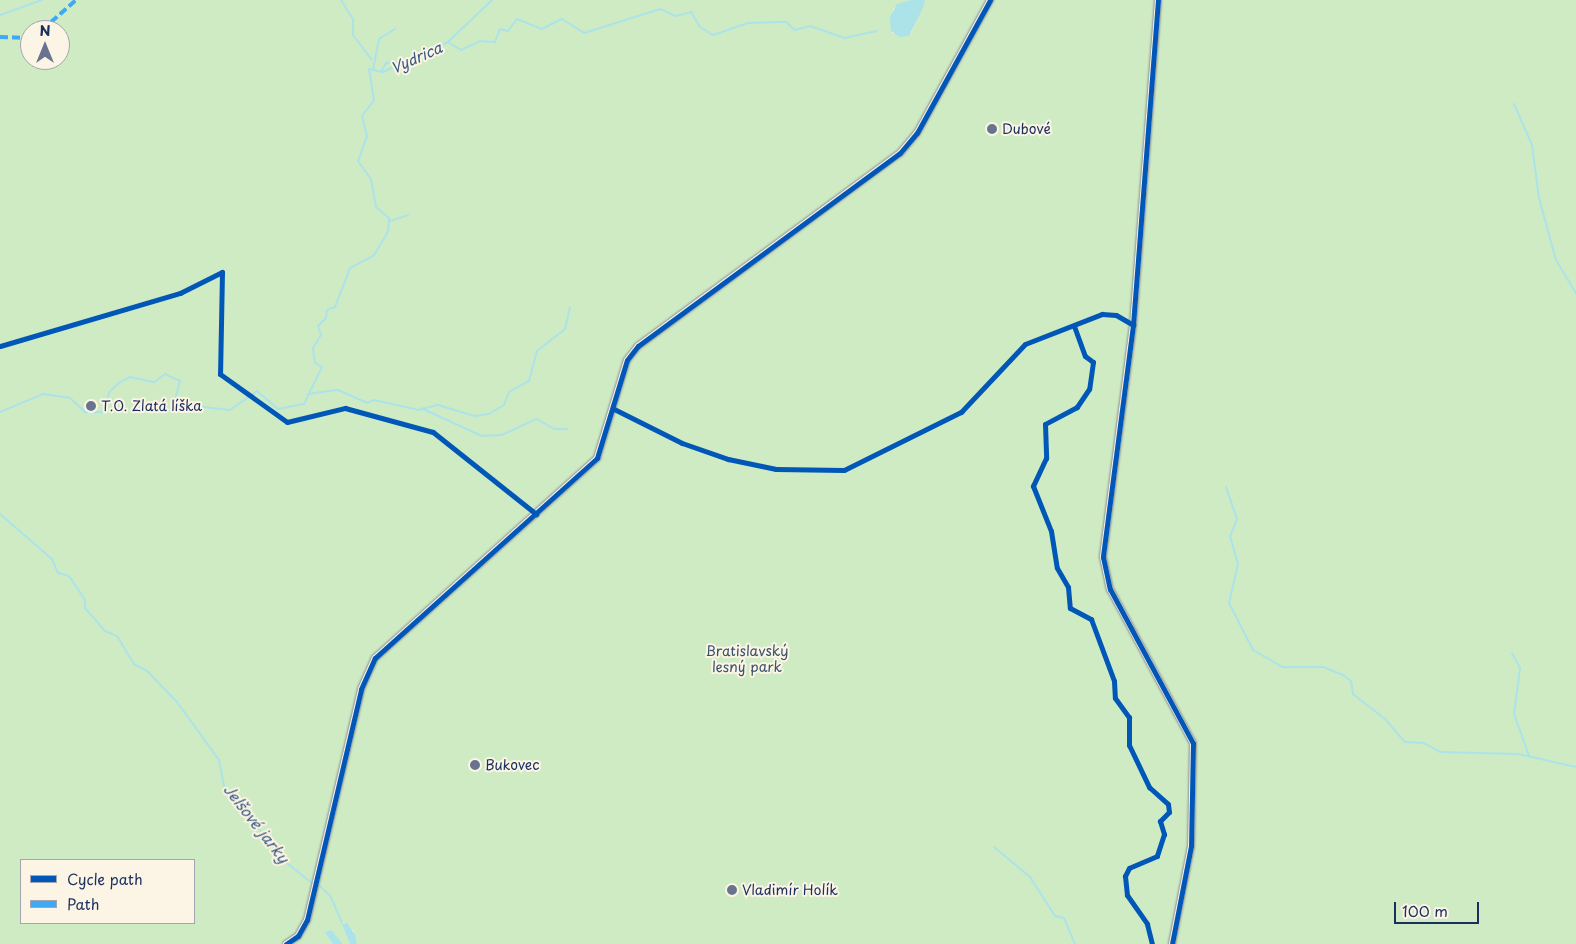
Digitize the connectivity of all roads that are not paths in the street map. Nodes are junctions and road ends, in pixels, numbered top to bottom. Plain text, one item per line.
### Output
1 (990, 0) edge
2 (1158, 0) edge
3 (286, 944) edge
4 (1172, 944) edge

1 - 3 street
2 - 4 street

